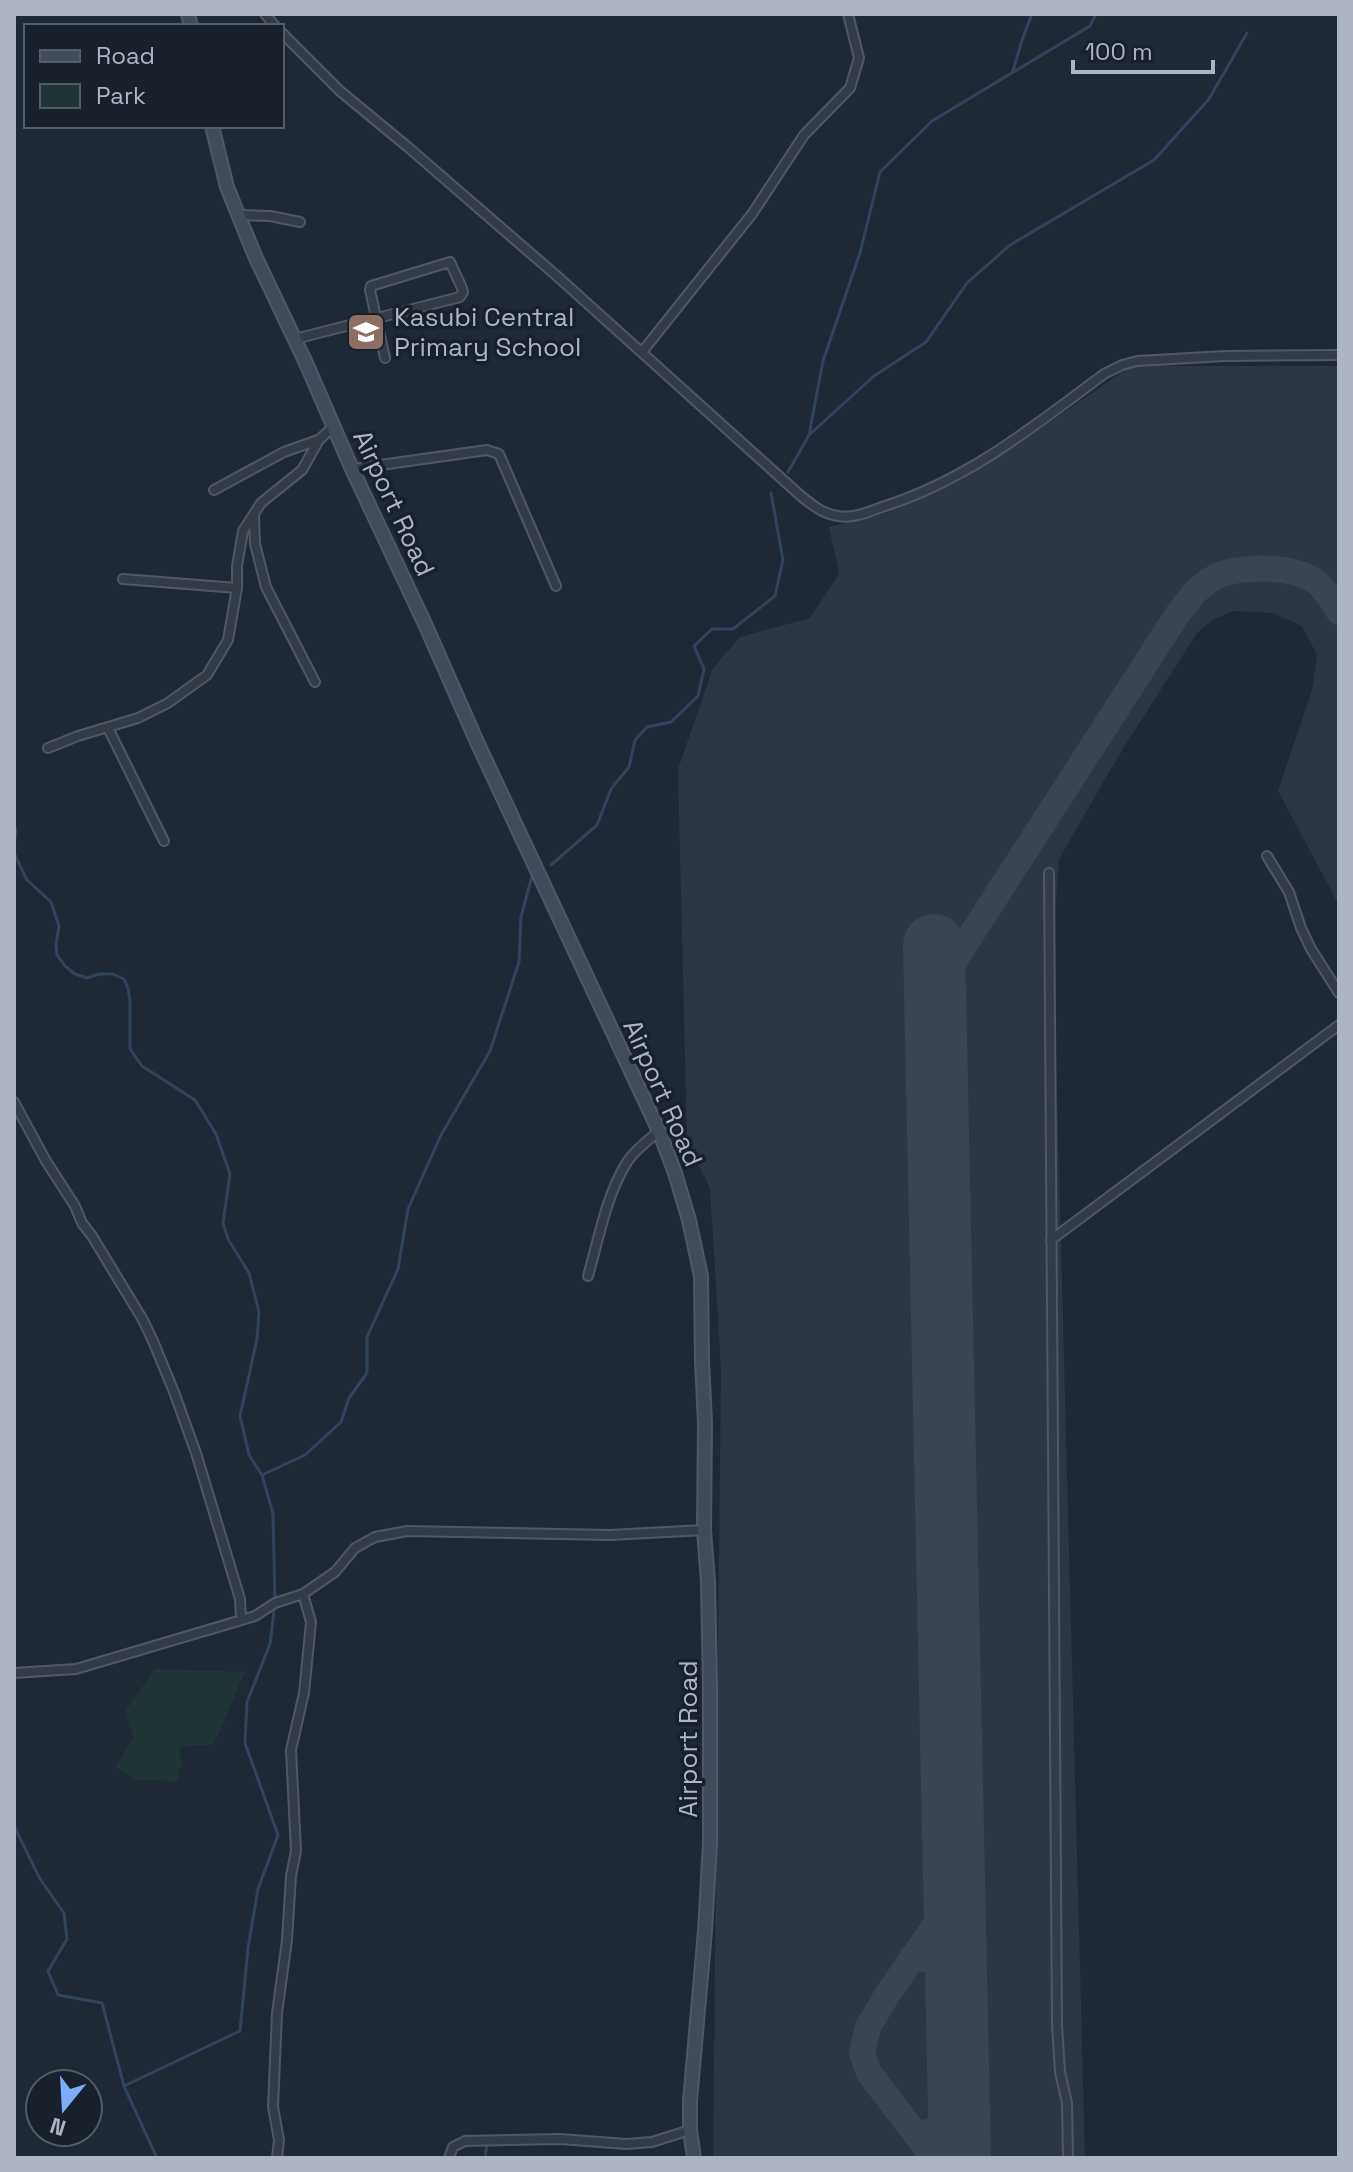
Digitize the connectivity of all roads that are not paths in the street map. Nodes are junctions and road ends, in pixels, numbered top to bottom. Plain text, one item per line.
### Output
1 (848, 14) edge
2 (284, 35) edge
3 (212, 128) edge
4 (239, 215) junction
5 (300, 222) dead end
6 (377, 319) junction
7 (295, 339) junction
8 (642, 352) junction
9 (1339, 355) edge
10 (385, 358) dead end
11 (334, 426) junction
12 (319, 440) junction
13 (352, 469) junction
14 (214, 490) dead end
15 (254, 515) junction
16 (123, 579) dead end
17 (556, 586) dead end
18 (237, 588) junction
19 (315, 682) dead end
20 (108, 728) junction
21 (48, 748) dead end
22 (164, 841) dead end
23 (1267, 856) dead end
24 (1049, 873) dead end
25 (1339, 993) edge
26 (1339, 1025) edge
27 (14, 1102) edge
28 (659, 1131) junction
29 (1051, 1240) junction
30 (588, 1276) dead end
31 (704, 1530) junction
32 (303, 1594) junction
33 (241, 1619) junction
34 (14, 1673) edge
35 (690, 2130) junction
36 (277, 2158) edge
37 (449, 2158) edge
38 (694, 2158) edge
39 (1068, 2158) edge

1 - 8 street
2 - 8 street
3 - 4 street, Airport Road
4 - 5 street
4 - 7 street, Airport Road
6 - 6 street
6 - 7 street
6 - 10 street
7 - 11 street, Airport Road
8 - 9 street
11 - 12 street
11 - 13 street, Airport Road
12 - 14 street
12 - 15 street
13 - 17 street
13 - 28 street, Airport Road
15 - 18 street
15 - 19 street
16 - 18 street
18 - 20 street
20 - 21 street
20 - 22 street
23 - 25 street
24 - 29 street
26 - 29 street
27 - 33 street
28 - 30 street
28 - 31 street, Airport Road
29 - 39 street
31 - 32 street
31 - 35 street, Airport Road
32 - 33 street
32 - 36 street
33 - 34 street
35 - 37 street
35 - 38 street, Airport Road

